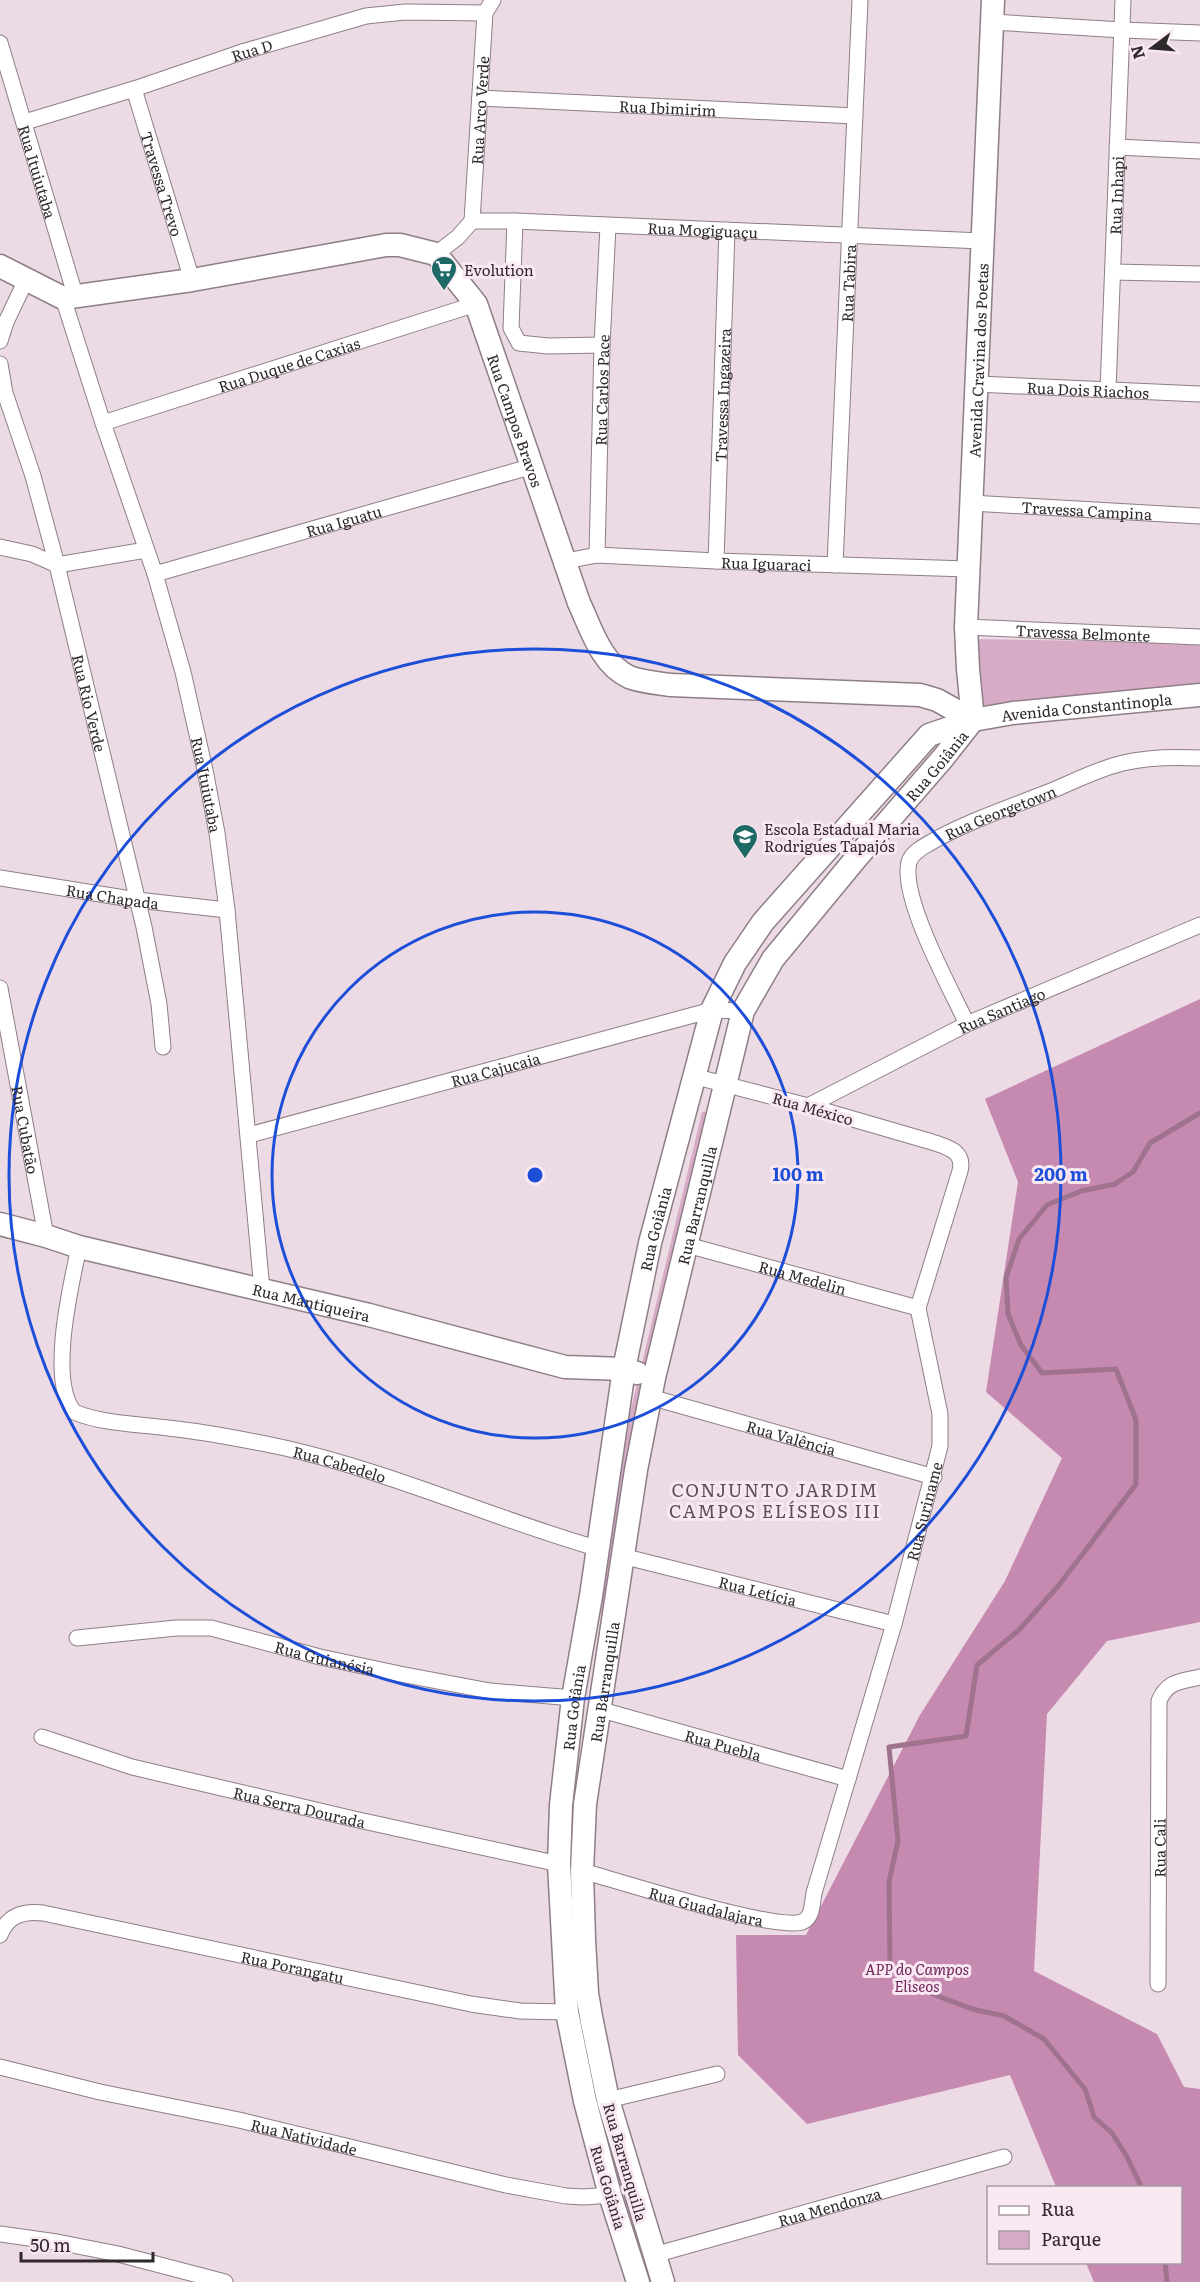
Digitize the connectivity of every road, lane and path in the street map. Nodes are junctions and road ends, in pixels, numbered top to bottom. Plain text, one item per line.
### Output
1 (860, 0) edge
2 (1123, 0) edge
3 (489, 7) edge
4 (993, 11) edge
5 (1122, 30) junction
6 (1200, 33) edge
7 (0, 43) edge
8 (134, 89) junction
9 (480, 98) junction
10 (855, 116) junction
11 (25, 122) junction
12 (1117, 147) junction
13 (1200, 151) edge
14 (472, 221) junction
15 (516, 221) junction
16 (608, 226) junction
17 (727, 230) junction
18 (850, 236) junction
19 (982, 241) junction
20 (436, 254) junction
21 (0, 266) edge
22 (1113, 272) junction
23 (1200, 274) edge
24 (26, 280) junction
25 (192, 280) junction
26 (70, 298) junction
27 (476, 304) junction
28 (0, 341) edge
29 (602, 345) junction
30 (0, 364) edge
31 (976, 384) junction
32 (1108, 390) junction
33 (1200, 394) edge
34 (102, 423) junction
35 (533, 466) junction
36 (971, 503) junction
37 (1200, 516) edge
38 (0, 547) edge
39 (146, 550) junction
40 (597, 555) junction
41 (566, 561) junction
42 (716, 561) junction
43 (57, 565) junction
44 (835, 565) junction
45 (968, 569) junction
46 (156, 574) junction
47 (966, 627) junction
48 (1200, 637) edge
49 (1200, 695) edge
50 (973, 720) junction
51 (1200, 758) edge
52 (0, 878) edge
53 (137, 900) junction
54 (227, 910) junction
55 (1200, 925) edge
56 (0, 988) edge
57 (712, 1010) junction
58 (743, 1011) junction
59 (967, 1024) junction
60 (163, 1047) dead end
61 (693, 1076) junction
62 (725, 1084) junction
63 (808, 1106) junction
64 (249, 1135) junction
65 (932, 1142) joint
66 (0, 1224) edge
67 (45, 1236) junction
68 (687, 1245) junction
69 (79, 1247) junction
70 (262, 1290) junction
71 (918, 1308) junction
72 (624, 1369) junction
73 (652, 1387) junction
74 (609, 1464) junction
75 (636, 1470) junction
76 (934, 1477) junction
77 (596, 1548) junction
78 (622, 1556) junction
79 (894, 1624) junction
80 (77, 1638) dead end
81 (1200, 1677) edge
82 (573, 1698) junction
83 (598, 1709) junction
84 (42, 1737) dead end
85 (848, 1779) junction
86 (559, 1864) junction
87 (582, 1871) junction
88 (814, 1893) joint
89 (0, 1935) edge
90 (1158, 1983) dead end
91 (587, 1993) junction
92 (566, 2004) junction
93 (0, 2067) edge
94 (717, 2074) dead end
95 (608, 2100) junction
96 (1004, 2157) dead end
97 (610, 2195) junction
98 (0, 2234) edge
99 (654, 2255) junction
100 (225, 2282) edge
101 (638, 2282) edge
102 (663, 2282) edge

1 - 10 street, Rua Tabira
2 - 5 street, Rua Inhapi
3 - 8 street, Rua D
3 - 9 street, Rua Arco Verde
4 - 5 street
4 - 19 street, Avenida Cravina dos Poetas
5 - 6 street
5 - 12 street, Rua Inhapi
7 - 11 street, Rua Ituiutaba
8 - 11 street, Rua D
8 - 25 street, Travessa Trevo
9 - 10 street, Rua Ibimirim
9 - 14 street, Rua Arco Verde
10 - 18 street, Rua Tabira
11 - 26 street, Rua Ituiutaba
12 - 13 street
12 - 22 street, Rua Inhapi
14 - 15 street, Rua Mogiguaçu
14 - 20 street
15 - 16 street, Rua Mogiguaçu
15 - 29 street
16 - 17 street, Rua Mogiguaçu
16 - 29 street, Rua Carlos Pace
17 - 18 street, Rua Mogiguaçu
17 - 42 street, Travessa Ingazeira
18 - 19 street, Rua Mogiguaçu
18 - 44 street, Rua Tabira
19 - 31 street, Avenida Cravina dos Poetas
20 - 25 street
20 - 27 street, Rua Campos Bravos
21 - 24 street
22 - 23 street
22 - 32 street, Rua Inhapi
24 - 26 street
24 - 28 street
25 - 26 street
26 - 34 street, Rua Ituiutaba
27 - 34 street, Rua Duque de Caxias
27 - 35 street, Rua Campos Bravos
29 - 40 street, Rua Carlos Pace
30 - 43 street, Rua Rio Verde
31 - 32 street, Rua Dois Riachos
31 - 36 street, Avenida Cravina dos Poetas
32 - 33 street, Rua Dois Riachos
34 - 39 street, Rua Ituiutaba
35 - 41 street, Rua Campos Bravos
35 - 46 street, Rua Iguatu
36 - 37 street, Travessa Campina
36 - 45 street, Avenida Cravina dos Poetas
38 - 43 street
39 - 43 street
39 - 46 street, Rua Ituiutaba
40 - 41 street, Rua Iguaraci
40 - 42 street, Rua Iguaraci
41 - 50 street, Rua Campos Bravos
42 - 44 street, Rua Iguaraci
43 - 53 street, Rua Rio Verde
44 - 45 street, Rua Iguaraci
45 - 47 street, Avenida Cravina dos Poetas
46 - 54 street, Rua Ituiutaba
47 - 48 street, Travessa Belmonte
47 - 50 street, Avenida Cravina dos Poetas
49 - 50 street, Avenida Constantinopla
50 - 57 street, Rua Goiânia
50 - 58 street, Rua Goiânia
51 - 59 street, Rua Georgetown
52 - 53 street, Rua Chapada
53 - 54 street, Rua Chapada
53 - 60 street, Rua Rio Verde
54 - 64 street, Rua Ituiutaba
55 - 59 street, Rua Santiago
56 - 67 street, Rua Cubatão
57 - 58 street, Rua Cajucaia
57 - 61 street, Rua Goiânia
57 - 64 street, Rua Cajucaia
58 - 62 street, Rua Goiânia
59 - 63 street, Rua Santiago
61 - 62 street, Rua México
61 - 72 street, Rua Goiânia
62 - 63 street, Rua México
62 - 68 street, Rua Barranquilla
63 - 65 street, Rua México
64 - 70 street, Rua Ituiutaba
65 - 71 street, Rua Suriname
66 - 67 street, Rua Mantiqueira
67 - 69 street, Rua Mantiqueira
68 - 71 street, Rua Medelin
68 - 73 street, Rua Barranquilla
69 - 70 street, Rua Mantiqueira
69 - 77 street, Rua Cabedelo
70 - 72 street, Rua Mantiqueira
71 - 76 street, Rua Suriname
72 - 73 street, Rua Mantiqueira
72 - 74 street, Rua Goiânia
73 - 75 street, Rua Barranquilla
73 - 76 street, Rua Valência
74 - 75 street
74 - 77 street, Rua Goiânia
75 - 78 street, Rua Barranquilla
76 - 79 street, Rua Suriname
77 - 82 street, Rua Goiânia
78 - 79 street, Rua Letícia
78 - 83 street, Rua Barranquilla
79 - 85 street, Rua Suriname
80 - 82 street, Rua Guianésia
81 - 90 street, Rua Cali
82 - 86 street, Rua Goiânia
83 - 85 street, Rua Puebla
83 - 87 street, Rua Barranquilla
84 - 86 street, Rua Serra Dourada
85 - 88 street, Rua Suriname
86 - 92 street, Rua Goiânia
87 - 88 street, Rua Guadalajara
87 - 91 street, Rua Barranquilla
89 - 92 street, Rua Porangatu
91 - 92 street
91 - 95 street, Rua Barranquilla
92 - 97 street, Rua Goiânia
93 - 97 street, Rua Natividade
94 - 95 street
95 - 99 street, Rua Barranquilla
96 - 99 street, Rua Mendonza
97 - 101 street, Rua Goiânia
98 - 100 street
99 - 102 street, Rua Barranquilla

